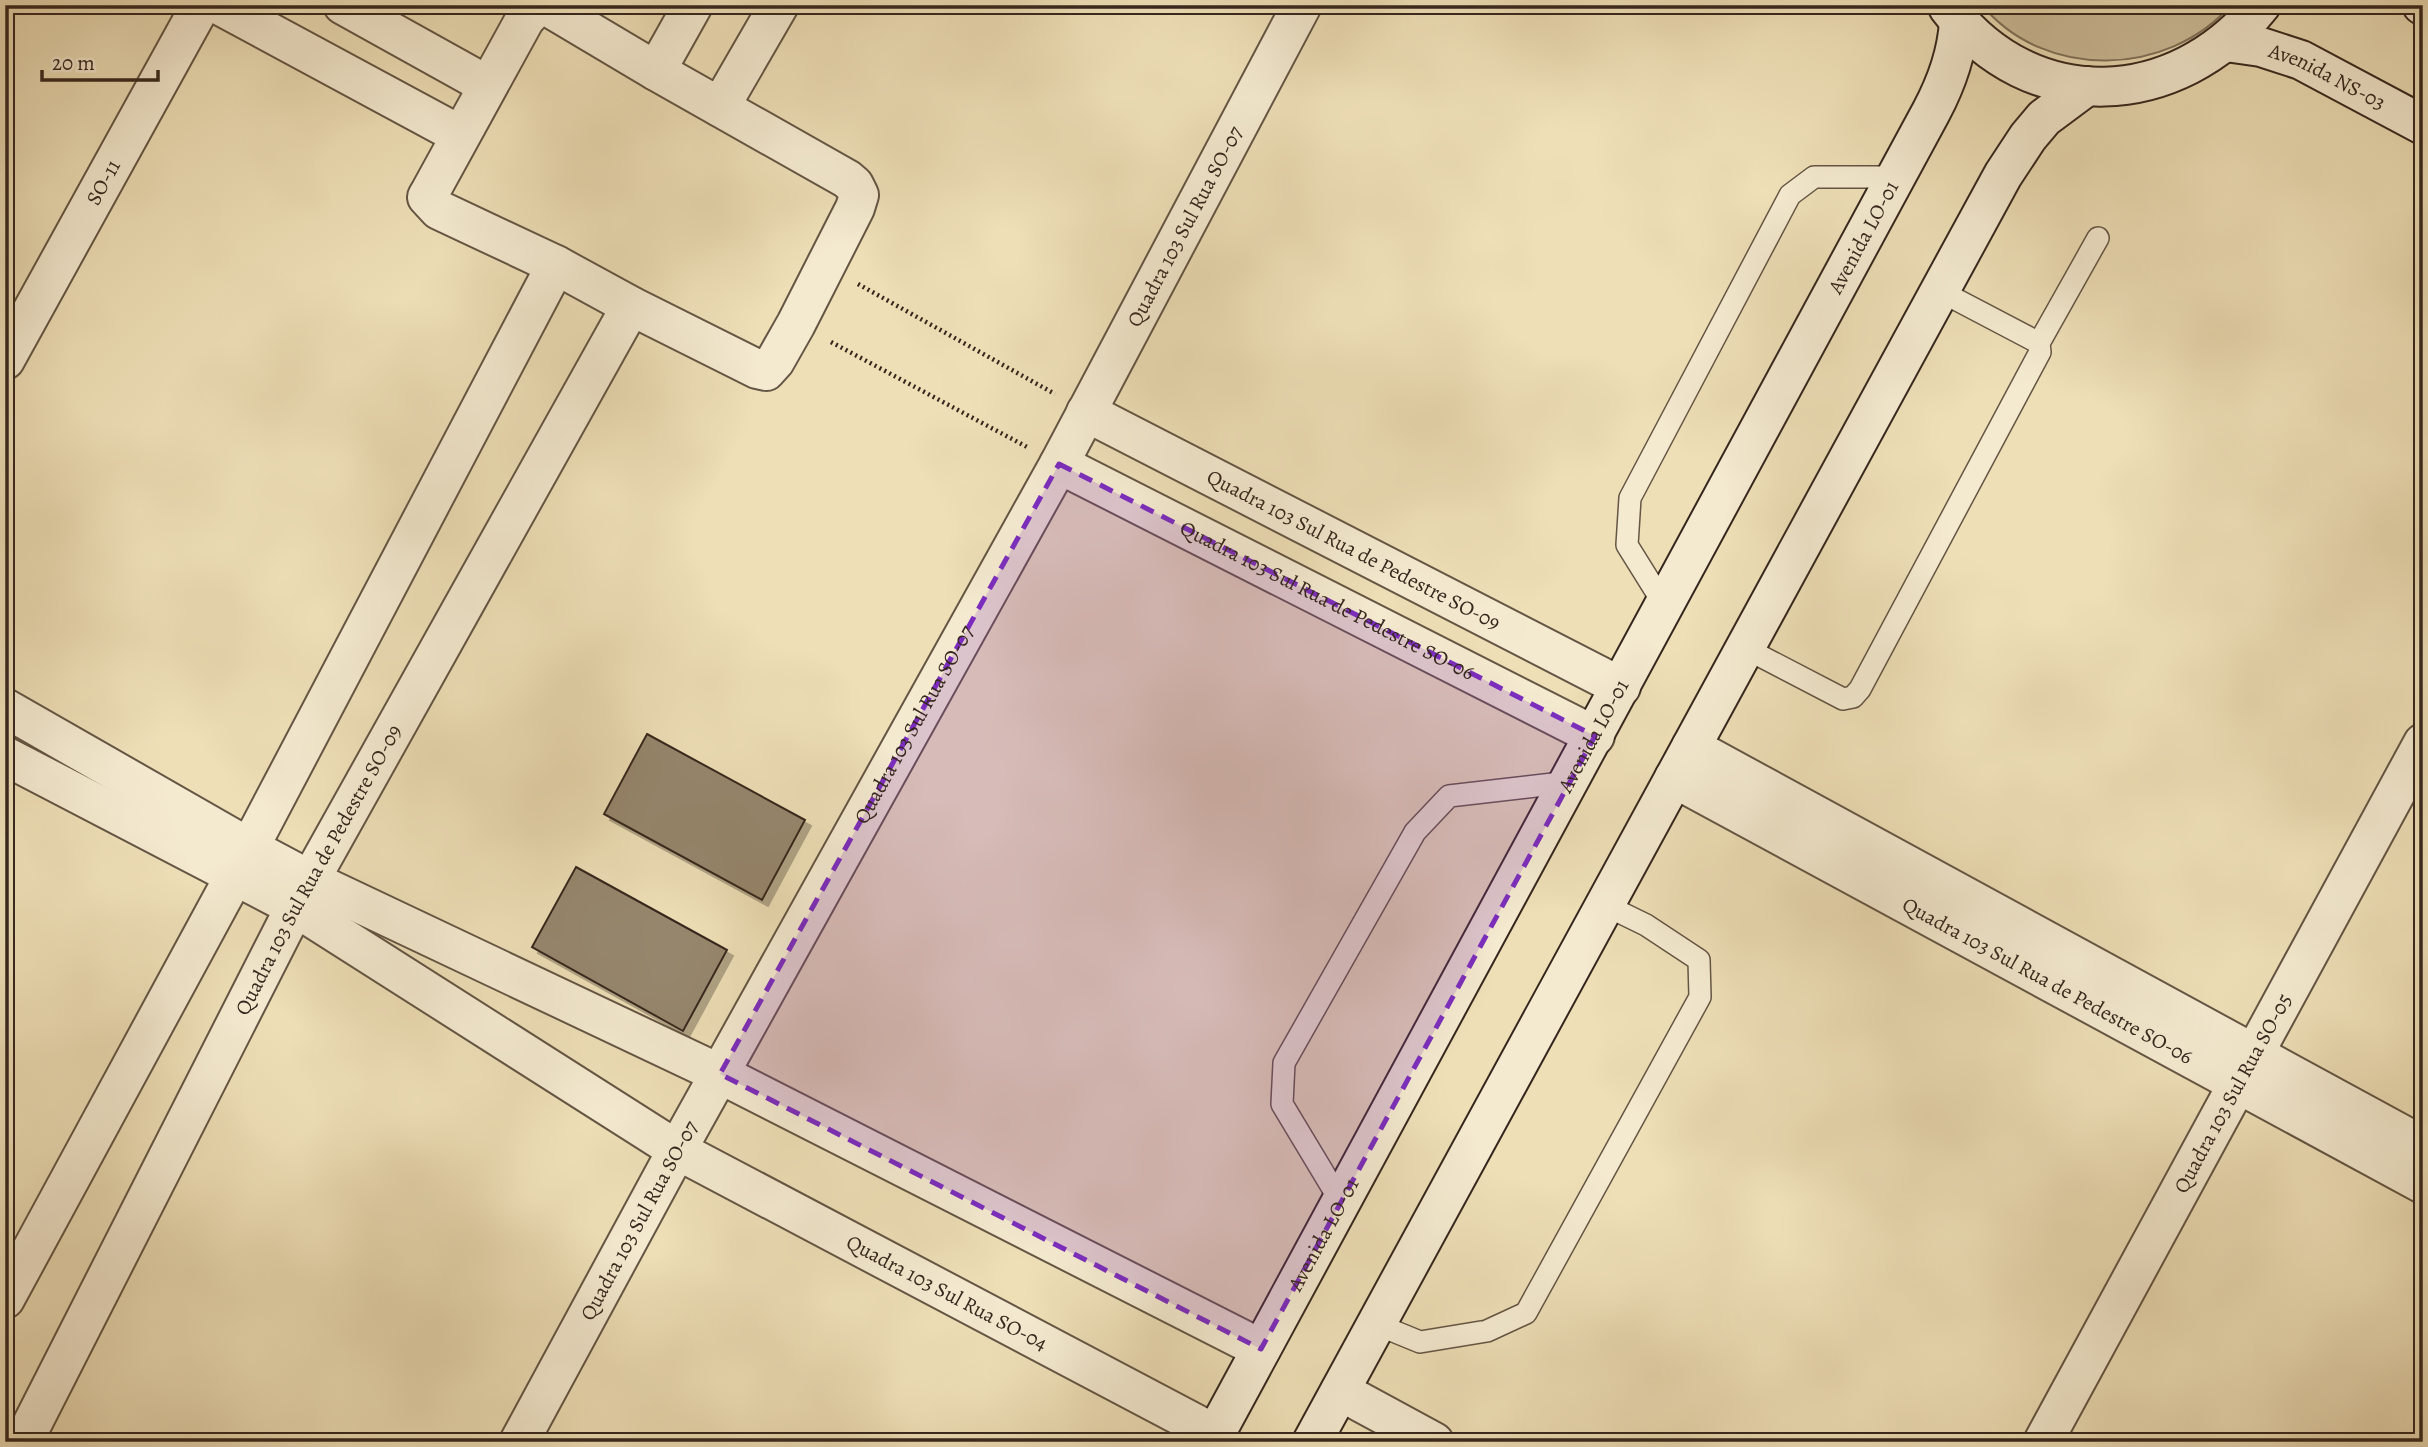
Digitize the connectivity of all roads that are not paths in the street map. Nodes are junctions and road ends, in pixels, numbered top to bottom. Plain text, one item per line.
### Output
1 (201, 5) edge
2 (219, 5) edge
3 (342, 5) edge
4 (538, 5) edge
5 (545, 5) edge
6 (693, 5) edge
7 (779, 5) edge
8 (1302, 5) edge
9 (2260, 5) edge
10 (1953, 14) edge
11 (2226, 43) junction
12 (656, 71) junction
13 (487, 85) junction
14 (2087, 86) junction
15 (720, 107) junction
16 (2423, 125) edge
17 (460, 135) junction
18 (1896, 177) junction
19 (2098, 238) dead end
20 (556, 265) junction
21 (1940, 292) junction
22 (631, 306) junction
23 (2039, 343) junction
24 (5, 360) edge
25 (1086, 412) junction
26 (1059, 464) junction
27 (1665, 606) junction
28 (1745, 648) junction
29 (1621, 687) junction
30 (5, 708) edge
31 (1595, 736) junction
32 (2423, 743) edge
33 (5, 756) edge
34 (1682, 763) junction
35 (1570, 782) junction
36 (241, 861) junction
37 (302, 893) junction
38 (1605, 905) junction
39 (2245, 1069) junction
40 (720, 1074) junction
41 (2423, 1146) edge
42 (677, 1150) junction
43 (2423, 1184) edge
44 (1342, 1202) junction
45 (5, 1299) edge
46 (1376, 1324) junction
47 (1261, 1349) junction
48 (1340, 1391) junction
49 (1213, 1438) edge
50 (23, 1442) edge
51 (519, 1442) edge
52 (1312, 1442) edge
53 (1434, 1442) edge
54 (2043, 1442) edge

1 - 24 street, SO-11
2 - 17 street
3 - 13 street
4 - 13 street
5 - 12 street
6 - 12 street
7 - 15 street
8 - 25 street, Quadra 103 Sul Rua SO-07
9 - 11 street
10 - 14 street
10 - 18 street, Avenida LO-01
11 - 14 street
11 - 16 street, Avenida NS-03
12 - 15 street
13 - 17 street
14 - 21 street
15 - 22 street
17 - 20 street
18 - 27 street, Avenida LO-01
18 - 27 lane
19 - 23 lane
20 - 22 street
20 - 36 street
21 - 23 lane
21 - 28 street
22 - 37 street, Quadra 103 Sul Rua de Pedestre SO-09
23 - 28 lane
25 - 26 street, Quadra 103 Sul Rua SO-07
25 - 29 street, Quadra 103 Sul Rua de Pedestre SO-09
26 - 31 street, Quadra 103 Sul Rua de Pedestre SO-06
26 - 40 street, Quadra 103 Sul Rua SO-07
27 - 29 street, Avenida LO-01
28 - 34 street
29 - 31 street, Avenida LO-01
30 - 36 street
31 - 35 street, Avenida LO-01
32 - 39 street, Quadra 103 Sul Rua SO-05
33 - 36 street
34 - 38 street
34 - 39 street, Quadra 103 Sul Rua de Pedestre SO-06
35 - 44 street, Avenida LO-01
35 - 44 lane
36 - 37 street
36 - 45 street
37 - 40 street
37 - 42 street, Quadra 103 Sul Rua SO-04
37 - 50 street, Quadra 103 Sul Rua de Pedestre SO-09
38 - 46 street
38 - 46 lane
39 - 41 street, Quadra 103 Sul Rua de Pedestre SO-06
39 - 43 street, Quadra 103 Sul Rua de Pedestre SO-06
39 - 54 street, Quadra 103 Sul Rua SO-05
40 - 42 street, Quadra 103 Sul Rua SO-07
40 - 47 street
42 - 49 street, Quadra 103 Sul Rua SO-04
42 - 51 street, Quadra 103 Sul Rua SO-07
44 - 47 street, Avenida LO-01
46 - 48 street
47 - 49 street, Avenida LO-01
48 - 52 street
48 - 53 street

